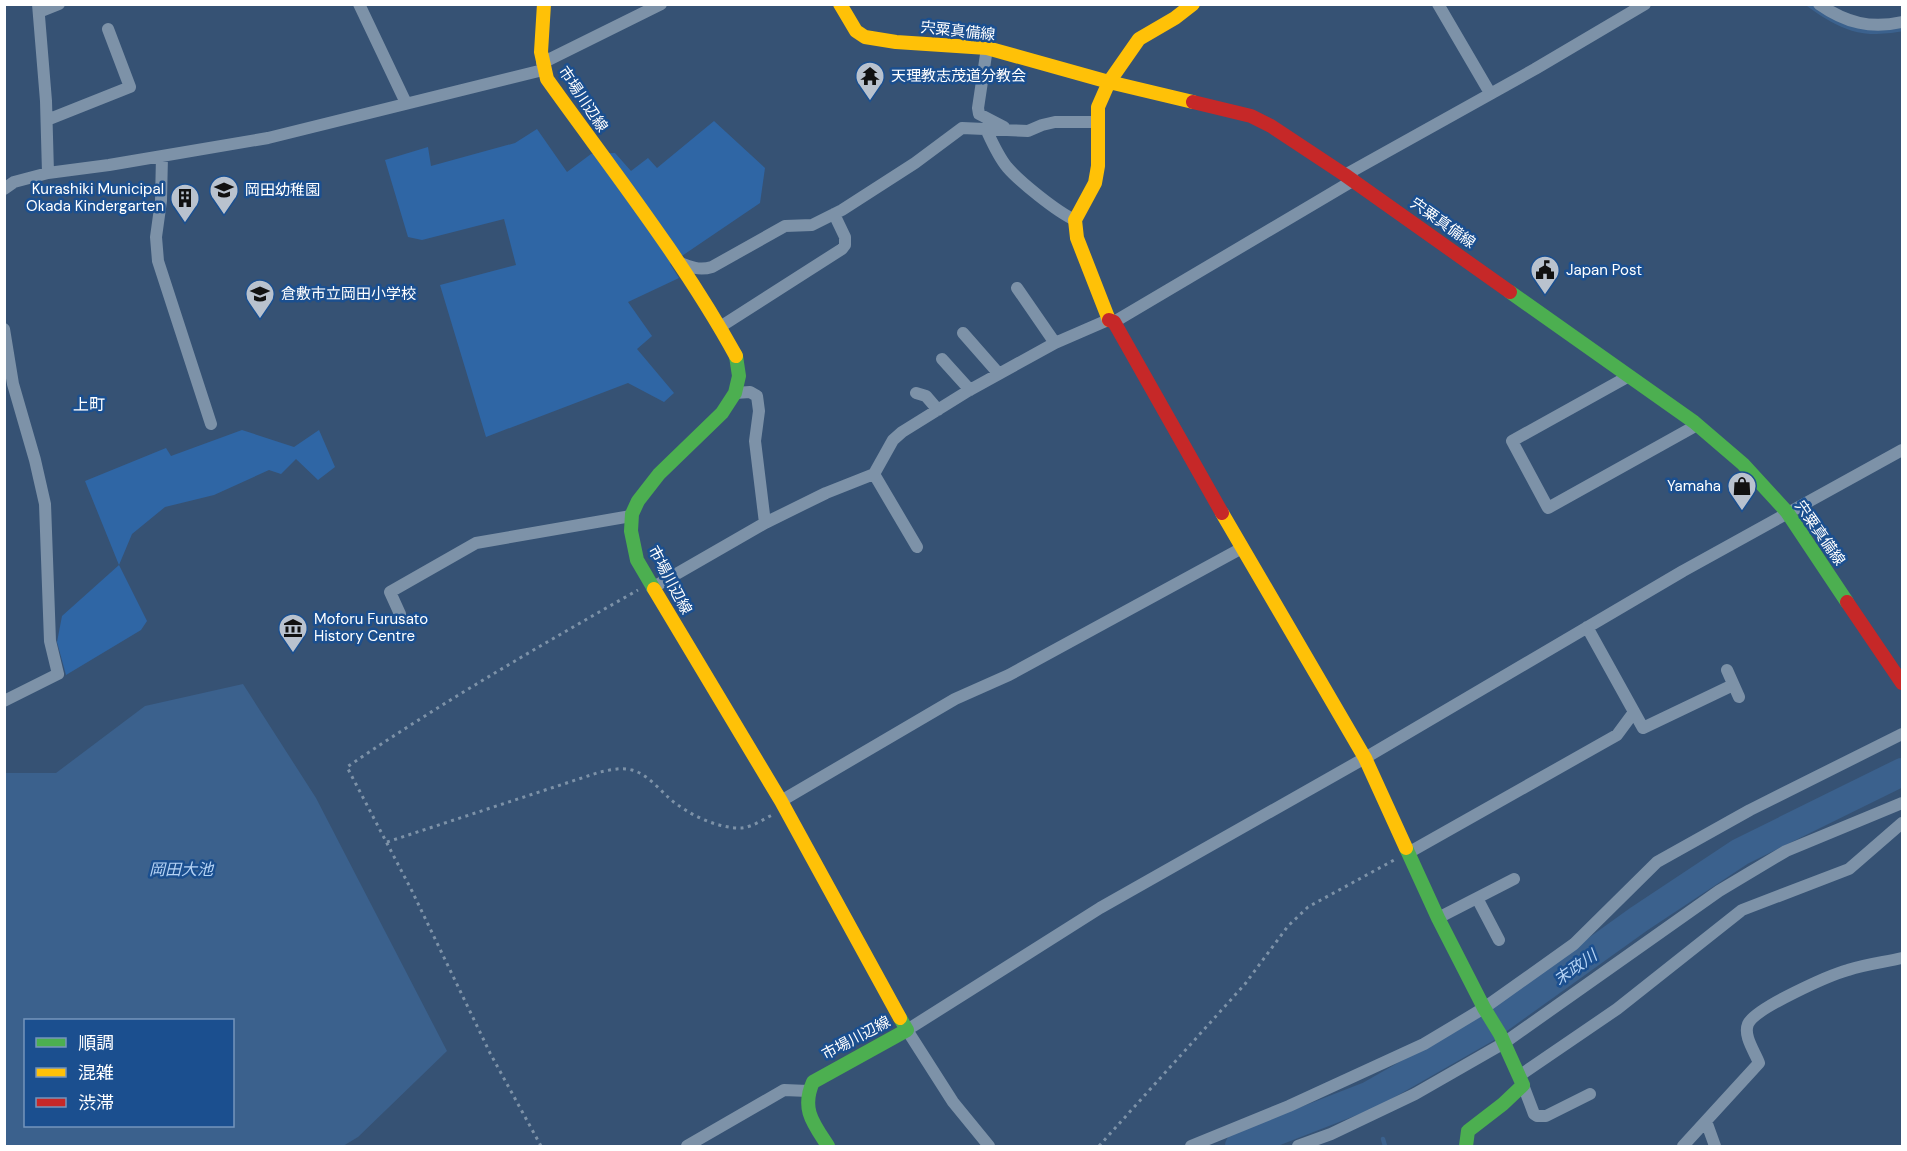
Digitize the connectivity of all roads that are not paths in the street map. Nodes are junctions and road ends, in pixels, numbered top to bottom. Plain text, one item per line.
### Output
1 (58, 4) edge
2 (359, 4) edge
3 (544, 4) edge
4 (661, 4) edge
5 (840, 4) edge
6 (1193, 4) edge
7 (1438, 4) edge
8 (1645, 4) edge
9 (1820, 4) edge
10 (38, 8) edge
11 (1902, 22) edge
12 (108, 28) dead end
13 (987, 48) junction
14 (543, 66) junction
15 (1109, 82) junction
16 (1490, 93) junction
17 (406, 103) junction
18 (47, 120) junction
19 (1098, 122) junction
20 (986, 129) junction
21 (1014, 131) junction
22 (162, 156) junction
23 (48, 173) junction
24 (1349, 178) junction
25 (4, 189) edge
26 (834, 214) junction
27 (1075, 220) junction
28 (676, 262) junction
29 (1017, 288) dead end
30 (1111, 321) junction
31 (720, 327) junction
32 (4, 328) edge
33 (963, 333) dead end
34 (1054, 343) junction
35 (942, 359) dead end
36 (999, 374) junction
37 (1629, 376) junction
38 (970, 390) junction
39 (9, 392) edge
40 (735, 393) junction
41 (916, 393) dead end
42 (938, 410) junction
43 (211, 424) dead end
44 (1697, 425) junction
45 (1902, 450) edge
46 (874, 474) junction
47 (1787, 512) junction
48 (631, 516) junction
49 (765, 523) junction
50 (917, 547) dead end
51 (1242, 548) junction
52 (651, 586) junction
53 (400, 614) dead end
54 (1587, 627) junction
55 (1727, 670) dead end
56 (1902, 683) edge
57 (1734, 685) junction
58 (1739, 697) dead end
59 (4, 701) edge
60 (1634, 712) junction
61 (1902, 734) edge
62 (1365, 758) junction
63 (1902, 803) edge
64 (783, 806) junction
65 (1902, 823) edge
66 (1408, 853) junction
67 (1514, 879) dead end
68 (1477, 898) junction
69 (1438, 918) junction
70 (1499, 940) dead end
71 (1902, 958) edge
72 (1486, 1010) junction
73 (906, 1030) junction
74 (1502, 1038) junction
75 (1521, 1080) junction
76 (808, 1091) junction
77 (1590, 1094) dead end
78 (1706, 1120) junction
79 (687, 1146) edge
80 (828, 1146) edge
81 (989, 1146) edge
82 (1191, 1146) edge
83 (1298, 1146) edge
84 (1466, 1146) edge
85 (1683, 1146) edge
86 (1715, 1146) edge

1 - 10 street
2 - 17 street
3 - 14 main road, 市場川辺線
4 - 14 street
5 - 13 main road, 宍粟真備線
6 - 15 main road
7 - 16 street
8 - 16 street
9 - 11 street
10 - 18 street
12 - 18 street
13 - 15 main road, 宍粟真備線
13 - 21 street
14 - 17 street
14 - 28 main road, 市場川辺線
15 - 19 main road
15 - 24 main road, 宍粟真備線
16 - 24 street
17 - 22 street
18 - 23 street
19 - 21 street
19 - 27 main road
20 - 21 street
20 - 26 street
20 - 27 street
22 - 23 street
22 - 43 street
23 - 25 street
24 - 30 street
24 - 37 main road, 宍粟真備線
26 - 28 street
26 - 31 street
27 - 30 main road
28 - 31 main road, 市場川辺線
29 - 34 street
30 - 34 street
30 - 51 main road
31 - 40 main road, 市場川辺線
32 - 39 street
33 - 36 street
34 - 36 street
35 - 38 street
36 - 38 street
37 - 44 main road, 宍粟真備線
37 - 44 street
38 - 42 street
39 - 59 street
40 - 48 main road
40 - 49 street
41 - 42 street
42 - 46 street
44 - 47 main road, 宍粟真備線
45 - 47 street
46 - 49 street
46 - 50 street
47 - 54 street
47 - 56 main road, 宍粟真備線
48 - 52 main road, 市場川辺線
48 - 53 street
49 - 52 street
51 - 62 main road
51 - 64 street
52 - 64 main road, 市場川辺線
54 - 60 street
54 - 62 street
55 - 57 street
57 - 58 street
57 - 60 street
60 - 66 street
61 - 72 street
62 - 66 main road
62 - 73 street
63 - 74 street
64 - 73 main road, 市場川辺線
65 - 75 street
66 - 69 main road
67 - 68 street
68 - 69 street
68 - 70 street
69 - 72 main road
71 - 78 street
72 - 74 main road
72 - 82 street
73 - 76 main road, 市場川辺線
73 - 81 street
74 - 75 main road
74 - 83 street
75 - 77 street
75 - 84 main road
76 - 79 street
76 - 80 main road
78 - 85 street
78 - 86 street

